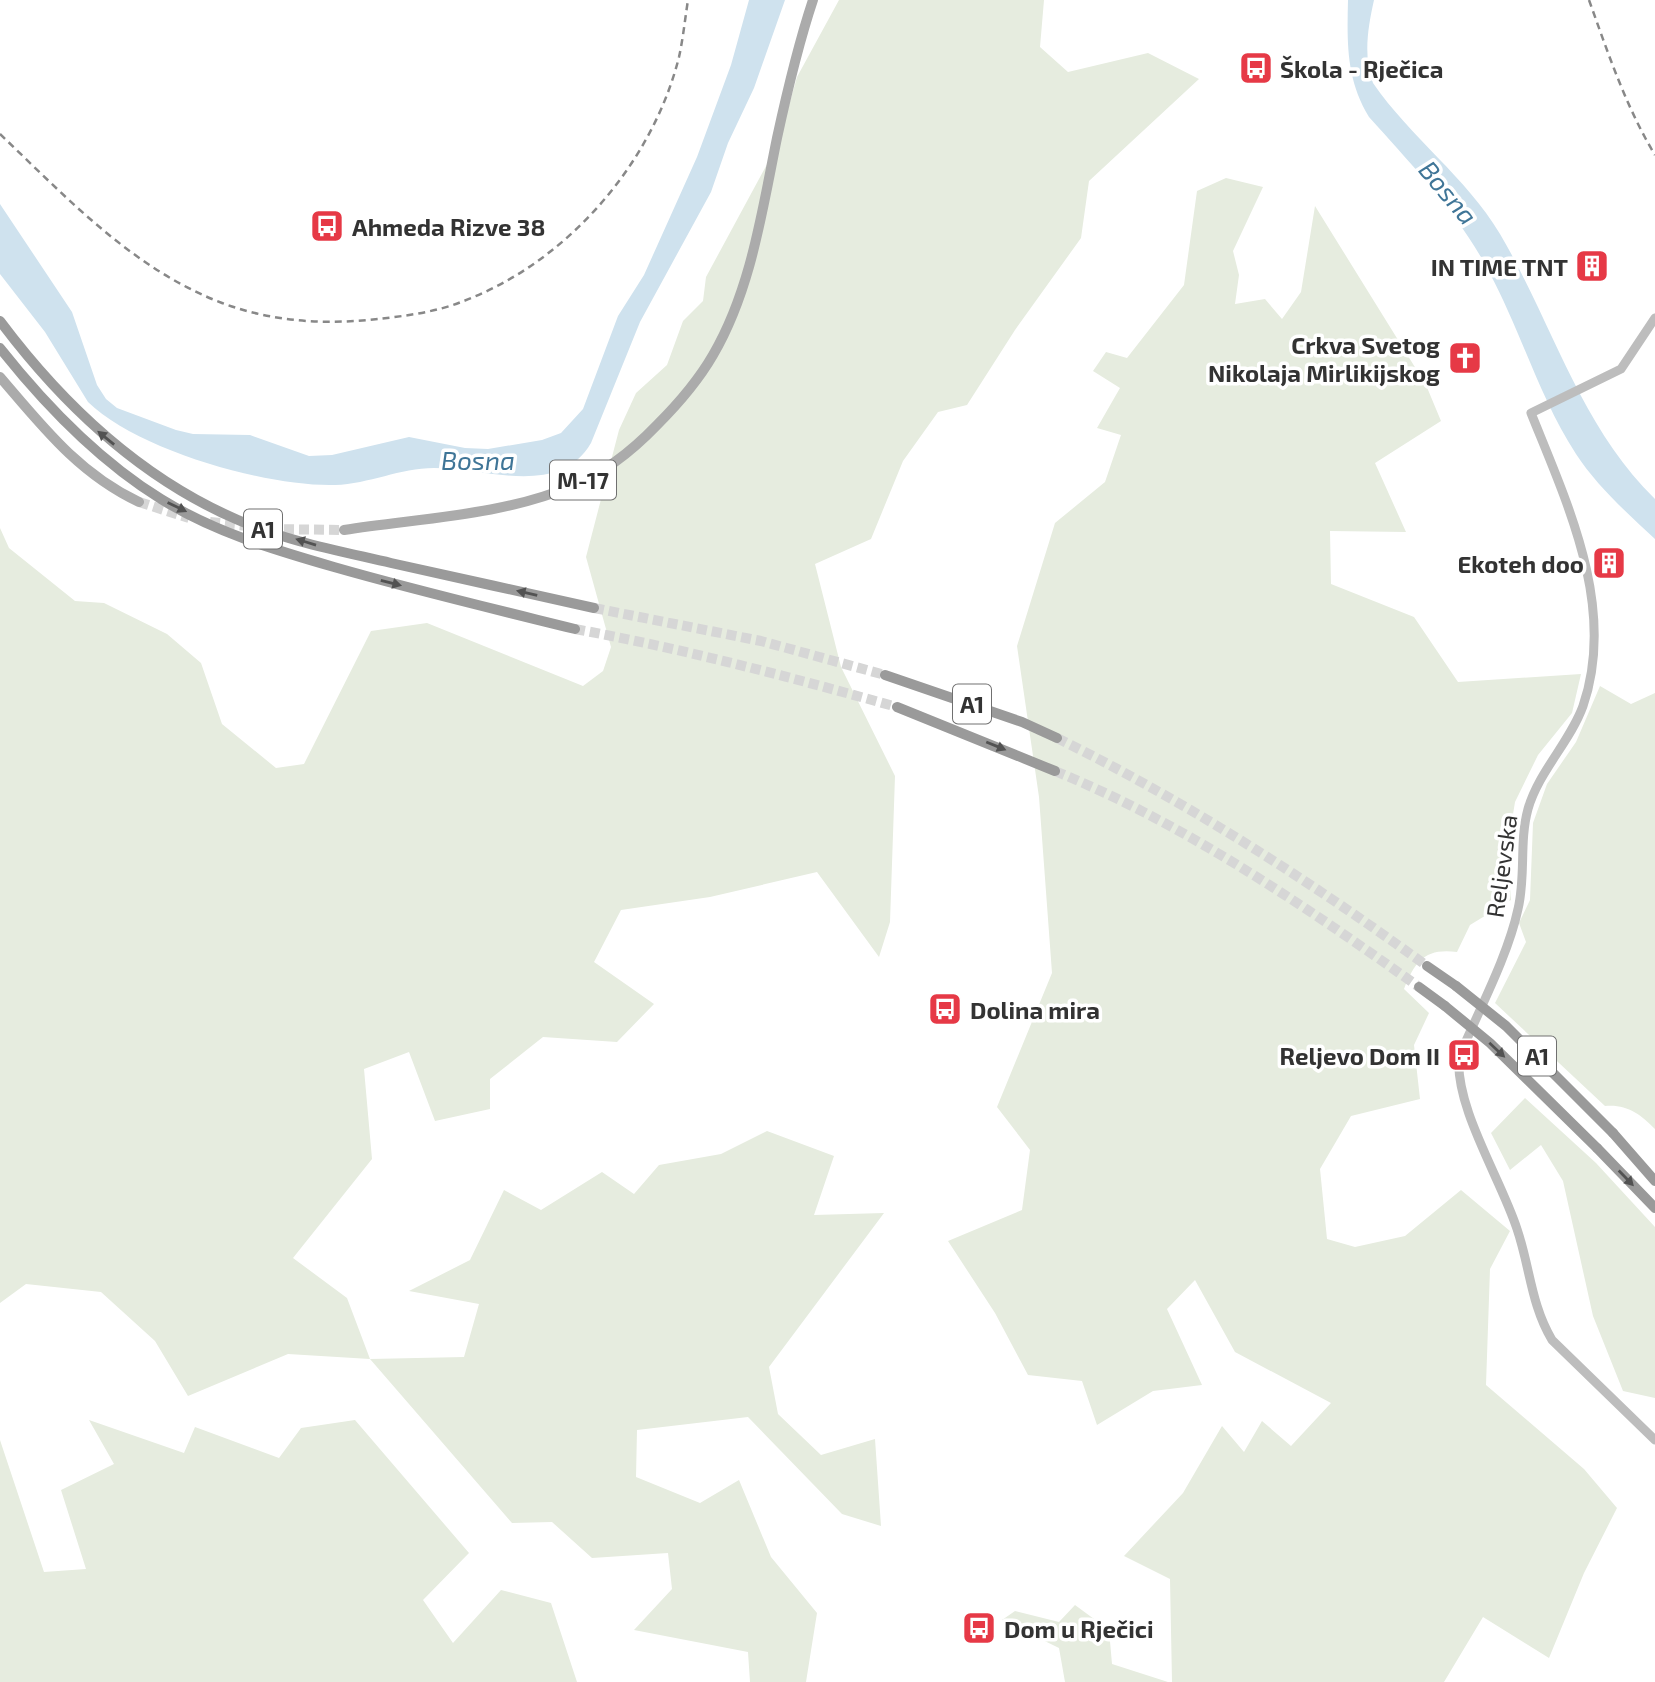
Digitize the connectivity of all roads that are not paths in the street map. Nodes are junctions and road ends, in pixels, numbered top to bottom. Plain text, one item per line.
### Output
1 (813, 0) edge
2 (1655, 318) edge
3 (0, 321) edge
4 (0, 348) edge
5 (0, 377) edge
6 (139, 502) tunnel mouth
7 (344, 530) tunnel mouth
8 (594, 608) tunnel mouth
9 (575, 629) tunnel mouth
10 (885, 675) tunnel mouth
11 (897, 707) tunnel mouth
12 (1057, 738) tunnel mouth
13 (1055, 771) tunnel mouth
14 (1427, 965) tunnel mouth
15 (1419, 988) tunnel mouth
16 (1655, 1181) edge
17 (1655, 1208) edge
18 (1655, 1440) edge

1 - 7 main road, M-17
2 - 18 main road, Reljevska
8 -> 3 highway, A1
4 -> 9 highway, A1
5 - 6 main road
10 - 12 highway, A1
11 -> 13 highway, A1
14 - 16 highway, A1, bridge
15 -> 17 highway, A1, bridge

